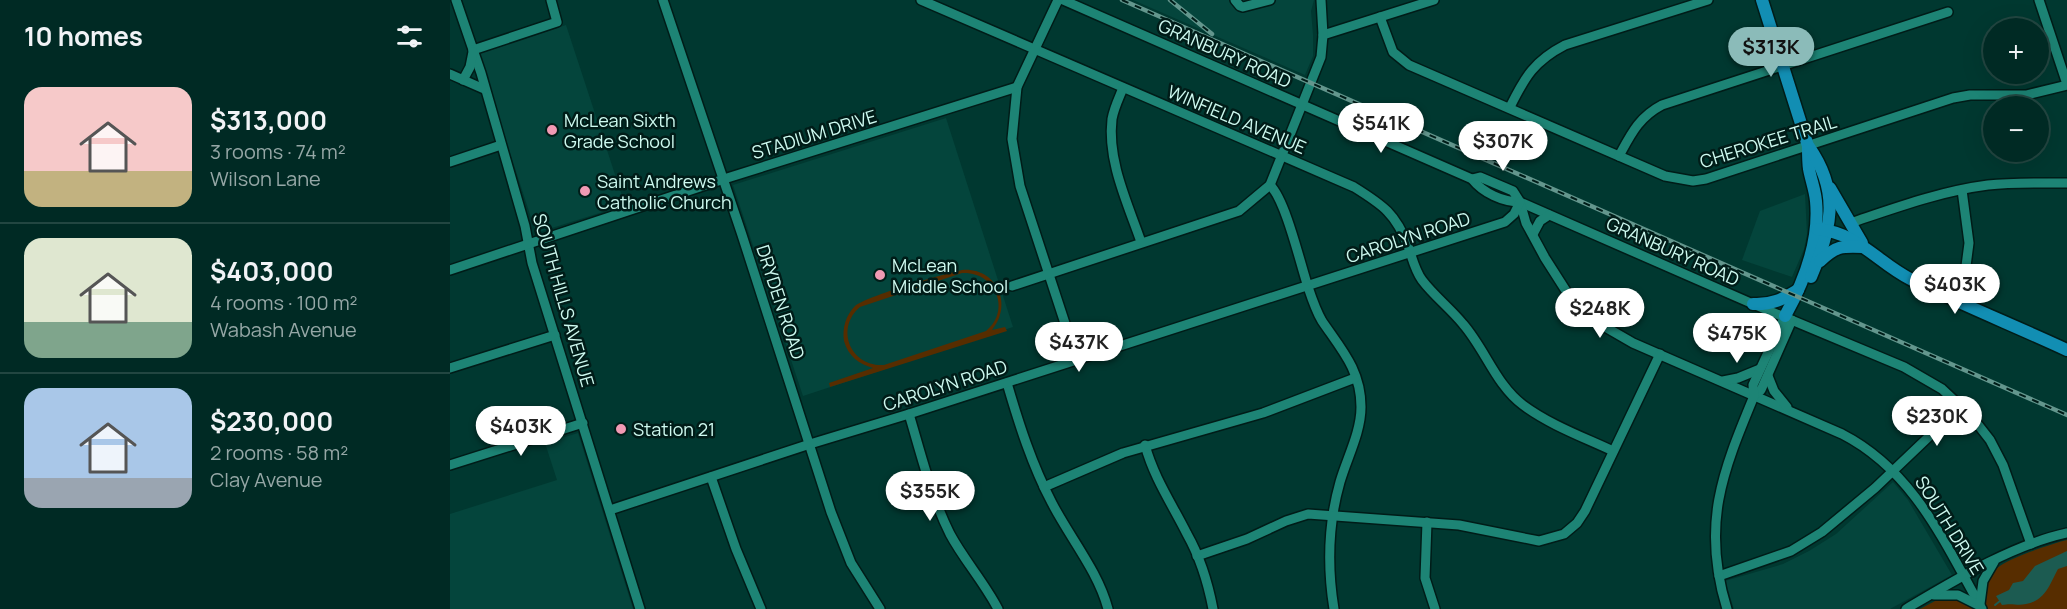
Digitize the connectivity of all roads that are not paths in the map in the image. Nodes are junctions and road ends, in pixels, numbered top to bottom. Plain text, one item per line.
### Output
1 (456, 0) edge
2 (551, 0) edge
3 (663, 0) edge
4 (921, 0) edge
5 (1058, 0) edge
6 (1063, 0) edge
7 (1270, 0) edge
8 (1321, 0) edge
9 (1434, 0) edge
10 (1708, 0) edge
11 (1762, 0) edge
12 (2039, 0) edge
13 (1238, 3) edge
14 (1948, 12) dead end
15 (1380, 17) junction
16 (1323, 35) junction
17 (473, 50) junction
18 (1035, 50) junction
19 (1783, 67) junction
20 (450, 74) edge
21 (463, 80) junction
22 (2067, 85) edge
23 (1017, 87) junction
24 (1123, 88) junction
25 (484, 89) junction
26 (1301, 104) junction
27 (1510, 108) junction
28 (501, 145) junction
29 (1808, 146) junction
30 (1280, 156) junction
31 (1619, 156) junction
32 (450, 162) edge
33 (1824, 176) junction
34 (724, 179) junction
35 (2067, 183) edge
36 (1270, 185) junction
37 (1962, 190) junction
38 (1520, 202) junction
39 (1549, 215) junction
40 (1850, 223) junction
41 (1823, 229) junction
42 (1533, 234) junction
43 (1141, 242) junction
44 (530, 244) junction
45 (1864, 247) junction
46 (1411, 254) junction
47 (1817, 264) junction
48 (450, 270) edge
49 (1049, 274) junction
50 (1012, 286) dead end
51 (1308, 286) junction
52 (1799, 289) junction
53 (1954, 299) junction
54 (1753, 304) junction
55 (1788, 318) junction
56 (555, 335) junction
57 (2067, 350) edge
58 (1660, 354) junction
59 (1077, 360) junction
60 (450, 368) edge
61 (1764, 373) junction
62 (1355, 378) junction
63 (1722, 381) junction
64 (1007, 382) junction
65 (1754, 396) junction
66 (1961, 406) junction
67 (1791, 410) junction
68 (909, 414) junction
69 (583, 423) junction
70 (810, 444) junction
71 (1145, 445) junction
72 (1613, 451) junction
73 (450, 465) edge
74 (1894, 470) junction
75 (711, 477) junction
76 (1044, 487) junction
77 (610, 510) junction
78 (1333, 516) junction
79 (1427, 522) junction
80 (2067, 533) edge
81 (2031, 544) junction
82 (1197, 556) junction
83 (1994, 562) junction
84 (1719, 576) junction
85 (1963, 577) junction
86 (1929, 596) junction
87 (1981, 608) edge
88 (640, 609) edge
89 (761, 609) edge
90 (880, 609) edge
91 (998, 609) edge
92 (1108, 609) edge
93 (1213, 609) edge
94 (1334, 609) edge
95 (1435, 609) edge
96 (1727, 609) edge
97 (1906, 609) edge

1 - 17 street, SOUTH HILLS AVENUE
2 - 17 street
3 - 34 street, DRYDEN ROAD
4 - 18 street, WINFIELD AVENUE
5 - 18 street
6 - 26 street, GRANBURY ROAD
7 - 13 street
8 - 16 street
9 - 15 street
10 - 27 street
11 - 19 main road
12 - 22 street
14 - 19 street
15 - 16 street
15 - 27 street, CHEROKEE TRAIL
16 - 26 street
17 - 21 street
17 - 25 street, SOUTH HILLS AVENUE
18 - 23 street
18 - 24 street, WINFIELD AVENUE
19 - 29 main road
19 - 31 street
20 - 21 street
21 - 25 street
22 - 29 street, CHEROKEE TRAIL
23 - 34 street, STADIUM DRIVE
23 - 49 street
24 - 30 street, WINFIELD AVENUE
24 - 43 street
25 - 28 street, SOUTH HILLS AVENUE
26 - 30 street
26 - 38 street, GRANBURY ROAD
27 - 31 street, CHEROKEE TRAIL
28 - 32 street
28 - 44 street, SOUTH HILLS AVENUE
29 - 31 street, CHEROKEE TRAIL
29 - 33 main road
29 - 41 main road
30 - 36 street
30 - 46 street, WINFIELD AVENUE
33 - 40 main road
33 - 41 main road
34 - 44 street, STADIUM DRIVE
34 - 70 street, DRYDEN ROAD
35 - 37 street
36 - 43 street
36 - 51 street
37 - 40 street
37 - 53 street
38 - 39 street, GRANBURY ROAD
38 - 42 street, SOUTH DRIVE
38 - 46 street, CAROLYN ROAD
39 - 42 street
39 - 54 street, GRANBURY ROAD
40 - 45 main road
41 - 45 main road
41 - 47 main road
41 - 52 main road
42 - 58 street, SOUTH DRIVE
43 - 49 street
44 - 48 street, STADIUM DRIVE
44 - 56 street, SOUTH HILLS AVENUE
45 - 47 main road
45 - 53 main road
46 - 51 street, CAROLYN ROAD
46 - 72 street, WINFIELD AVENUE
47 - 55 main road
49 - 50 street
49 - 59 street
51 - 59 street, CAROLYN ROAD
51 - 62 street
52 - 54 main road
52 - 55 main road
53 - 57 main road
54 - 55 street, GRANBURY ROAD
55 - 61 street
55 - 66 street, GRANBURY ROAD
56 - 60 street
56 - 69 street, SOUTH HILLS AVENUE
58 - 63 street, SOUTH DRIVE
58 - 72 street
59 - 64 street, CAROLYN ROAD
61 - 63 street
61 - 65 street
61 - 67 street
62 - 71 street
62 - 78 street
63 - 65 street, SOUTH DRIVE
64 - 68 street, CAROLYN ROAD
64 - 76 street
65 - 67 street, SOUTH DRIVE
65 - 84 street
66 - 74 street
66 - 81 street, GRANBURY ROAD
67 - 74 street, SOUTH DRIVE
68 - 70 street, CAROLYN ROAD
68 - 91 street
69 - 73 street
69 - 77 street, SOUTH HILLS AVENUE
70 - 75 street, CAROLYN ROAD
70 - 90 street, DRYDEN ROAD
71 - 76 street
71 - 82 street
72 - 79 street
74 - 84 street
74 - 85 street, SOUTH DRIVE
75 - 77 street, CAROLYN ROAD
75 - 89 street
76 - 92 street
77 - 88 street, SOUTH HILLS AVENUE
78 - 79 street
78 - 82 street
78 - 94 street
79 - 95 street
80 - 81 street
81 - 83 street
82 - 93 street
83 - 85 street
83 - 87 street
84 - 96 street
85 - 86 street
85 - 87 street, SOUTH DRIVE
86 - 87 street
86 - 97 street

